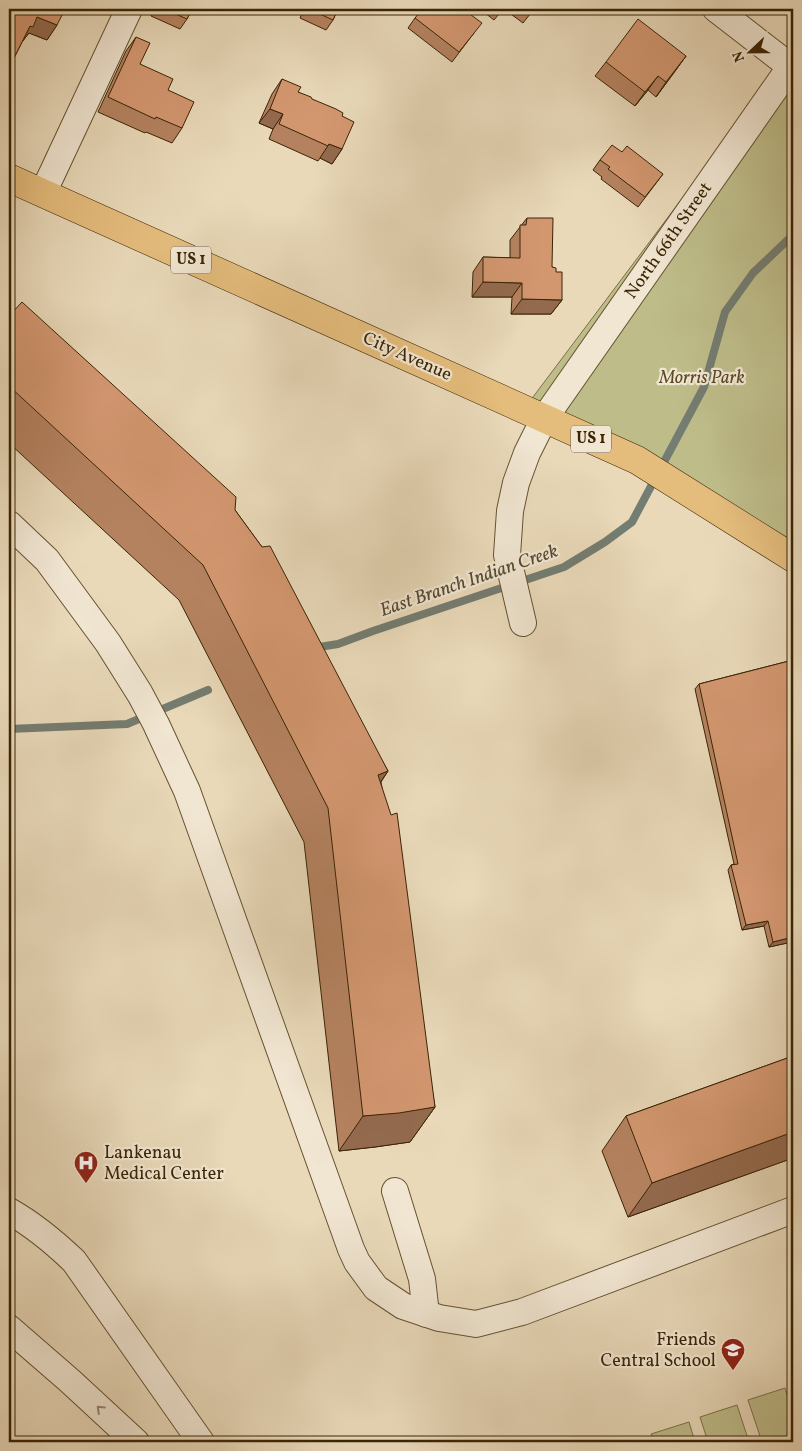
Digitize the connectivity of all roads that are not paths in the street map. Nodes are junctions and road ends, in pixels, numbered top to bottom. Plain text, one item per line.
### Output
1 (129, 9) edge
2 (716, 9) edge
3 (792, 65) edge
4 (9, 178) edge
5 (43, 193) junction
6 (544, 418) junction
7 (9, 524) edge
8 (793, 558) edge
9 (523, 623) dead end
10 (395, 1191) dead end
11 (793, 1210) edge
12 (9, 1211) edge
13 (426, 1314) junction
14 (9, 1328) edge
15 (136, 1442) edge
16 (201, 1442) edge

1 - 5 street
2 - 3 street
3 - 6 street, North 66th Street
4 - 5 highway, City Avenue / US 1
5 - 6 highway, City Avenue / US 1
6 - 8 highway, City Avenue / US 1
6 - 9 street, North 66th Street
7 - 13 street
10 - 13 street
11 - 13 street
12 - 16 street
15 -> 14 street

